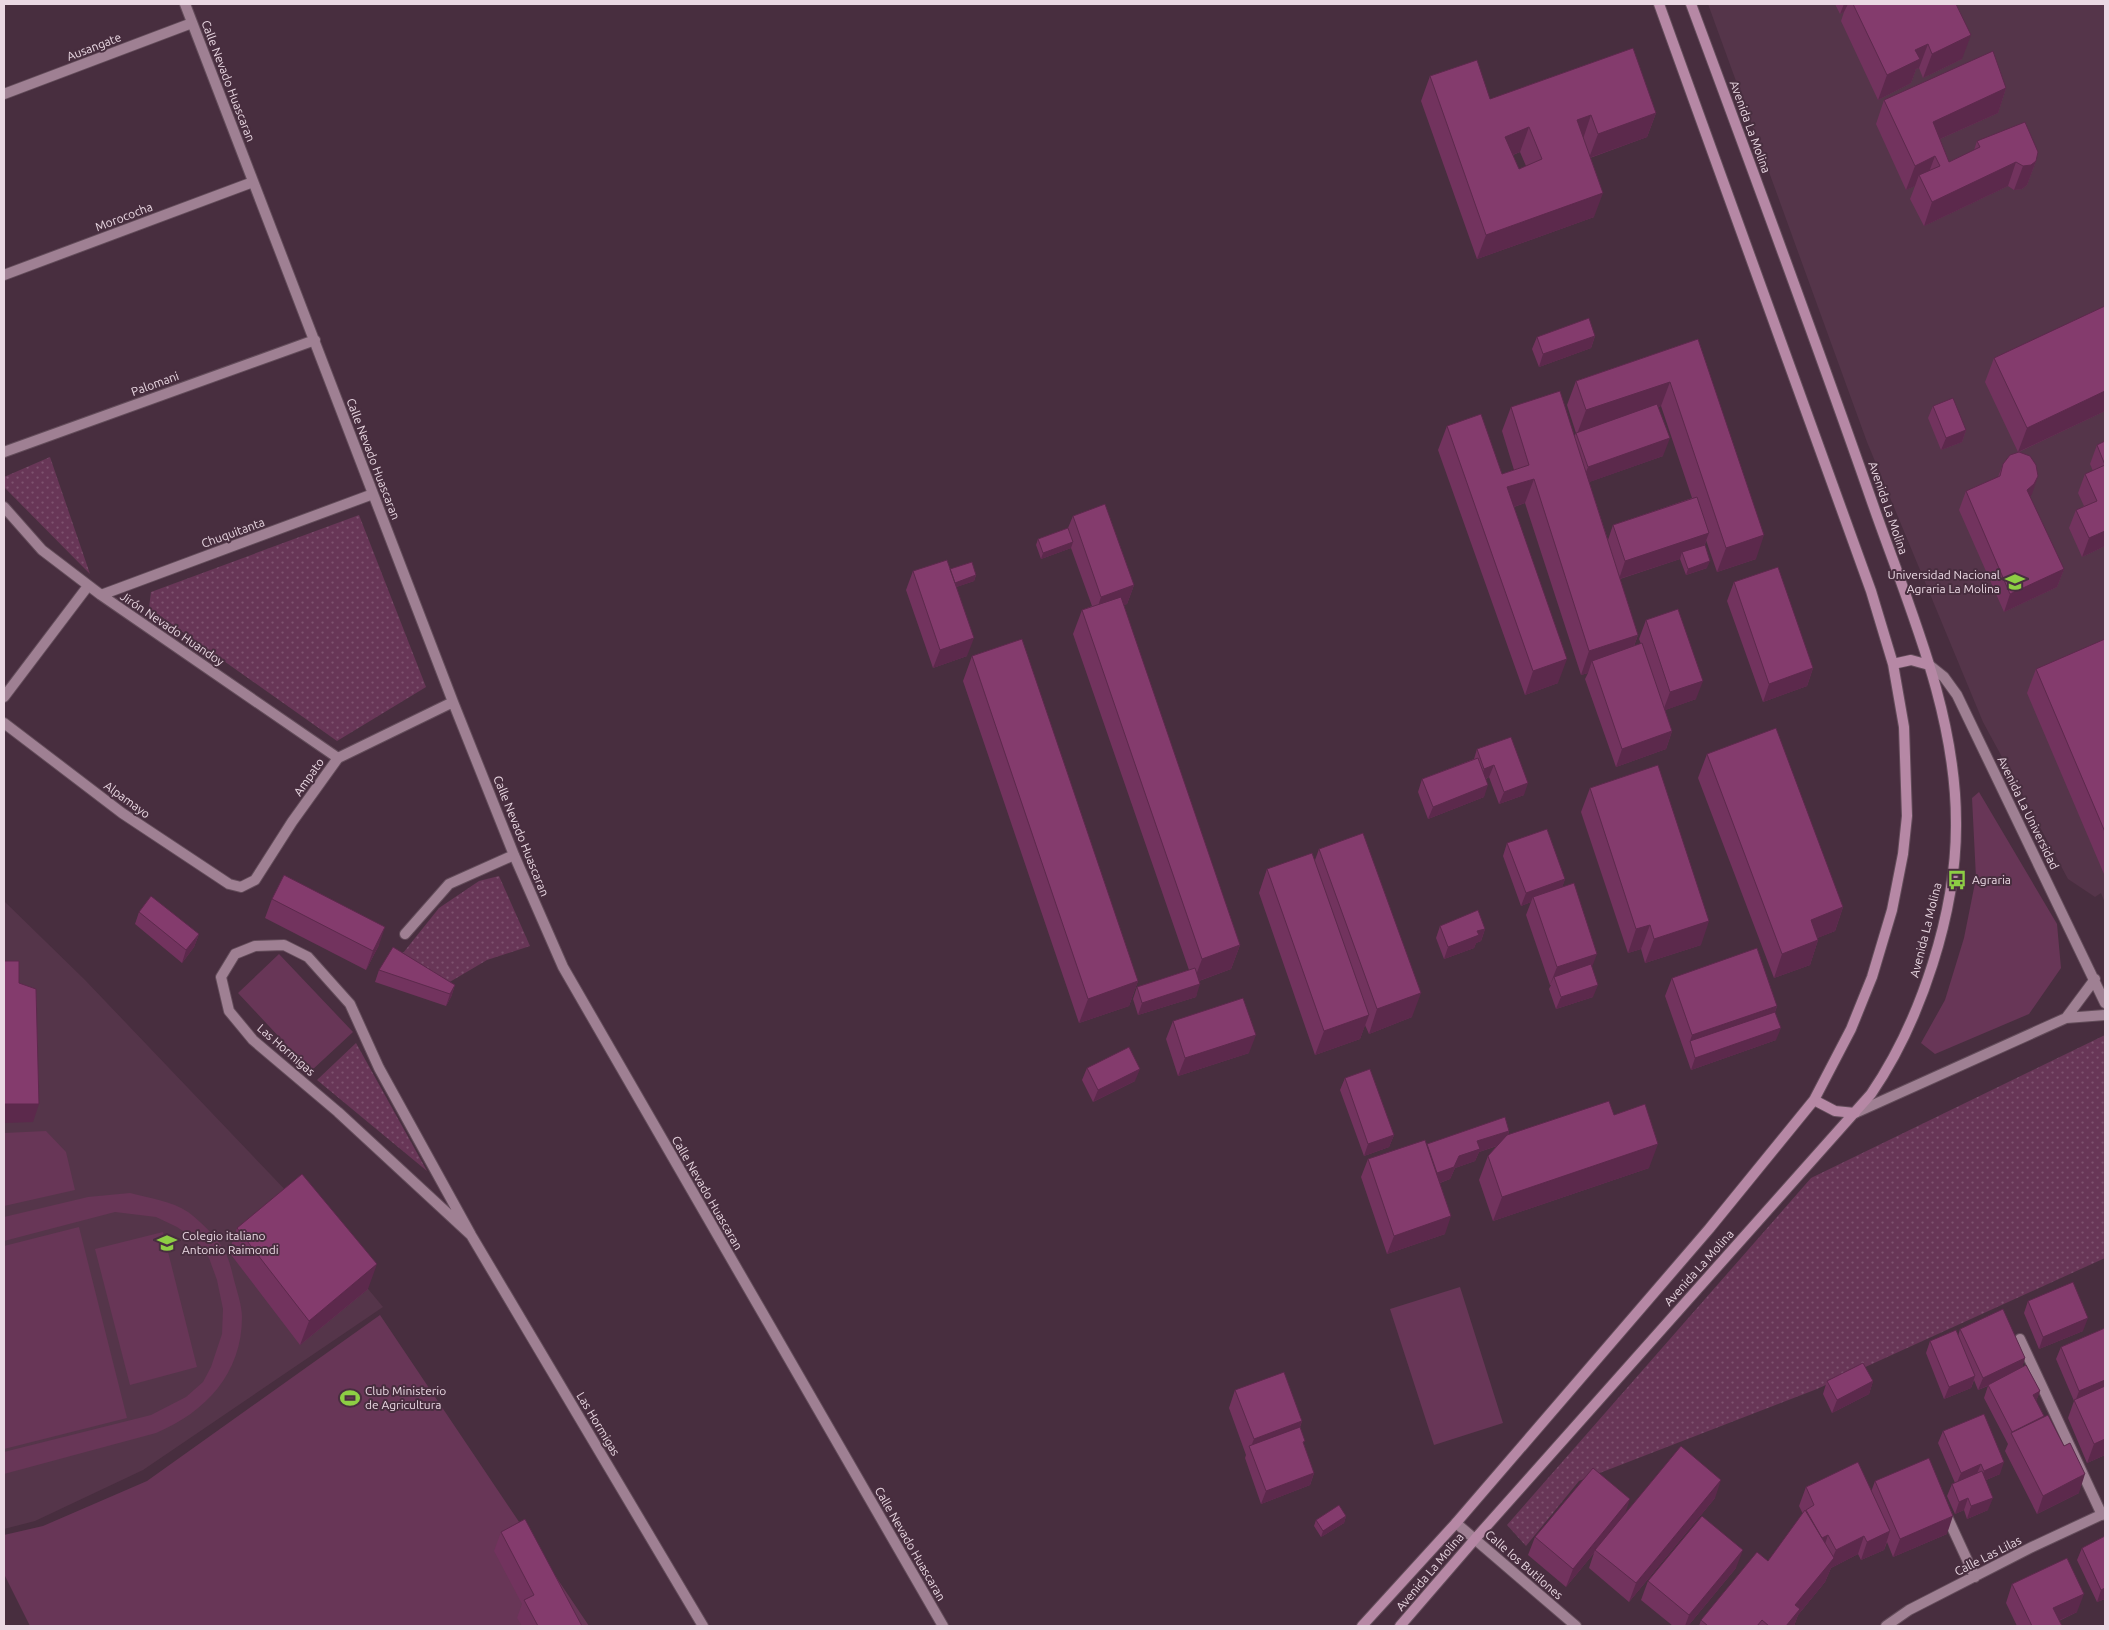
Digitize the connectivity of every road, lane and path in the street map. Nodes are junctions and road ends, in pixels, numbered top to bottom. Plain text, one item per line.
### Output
1 (185, 4) edge
2 (1659, 4) edge
3 (1691, 4) edge
4 (192, 23) junction
5 (4, 94) edge
6 (253, 182) junction
7 (4, 276) edge
8 (315, 340) junction
9 (4, 452) edge
10 (373, 494) junction
11 (4, 507) edge
12 (88, 586) junction
13 (100, 595) junction
14 (1893, 664) junction
15 (1929, 665) junction
16 (4, 697) edge
17 (453, 702) junction
18 (4, 723) edge
19 (338, 758) junction
20 (514, 855) junction
21 (241, 886) joint
22 (405, 934) dead end
23 (2095, 979) junction
24 (2105, 1003) edge
25 (2105, 1015) edge
26 (2066, 1018) junction
27 (1814, 1100) junction
28 (1855, 1113) junction
29 (471, 1235) junction
30 (2020, 1339) dead end
31 (1940, 1499) edge
32 (2103, 1514) edge
33 (1456, 1523) junction
34 (1475, 1538) junction
35 (1976, 1577) junction
36 (703, 1626) edge
37 (943, 1626) edge
38 (1362, 1626) edge
39 (1400, 1626) edge
40 (1576, 1626) edge
41 (1886, 1626) edge

1 - 4 street, Calle Nevado Huascaran
2 - 14 main road, Avenida La Molina
3 - 15 main road, Avenida La Molina
4 - 5 street, Ausangate
4 - 6 street, Calle Nevado Huascaran
6 - 7 street, Morococha
6 - 8 street, Calle Nevado Huascaran
8 - 9 street, Palomani
8 - 10 street, Calle Nevado Huascaran
10 - 13 street, Chuquitanta
10 - 17 street, Calle Nevado Huascaran
11 - 12 street, Jirón Nevado Huandoy
12 - 13 street, Jirón Nevado Huandoy
12 - 16 street
13 - 19 street, Jirón Nevado Huandoy
14 - 15 main road
14 - 27 main road, Avenida La Molina
15 - 23 street, Avenida La Universidad
15 - 28 main road, Avenida La Molina
17 - 19 street, Ampato
17 - 20 street, Calle Nevado Huascaran
18 - 21 street, Alpamayo
19 - 21 street, Ampato
20 - 22 street
20 - 37 street, Calle Nevado Huascaran
23 - 24 street, Avenida La Universidad
23 - 26 street
25 - 26 street
26 - 28 street
27 - 28 main road
27 - 33 main road, Avenida La Molina
28 - 34 main road, Avenida La Molina
29 - 29 street, Las Hormigas
29 - 36 street, Las Hormigas
30 - 32 street
31 - 35 street
32 - 35 street, Calle Las Lilas
33 - 34 street, Calle los Butilones
33 - 38 main road, Avenida La Molina
34 - 39 main road, Avenida La Molina
34 - 40 street, Calle los Butilones
35 - 41 street, Calle Las Lilas

